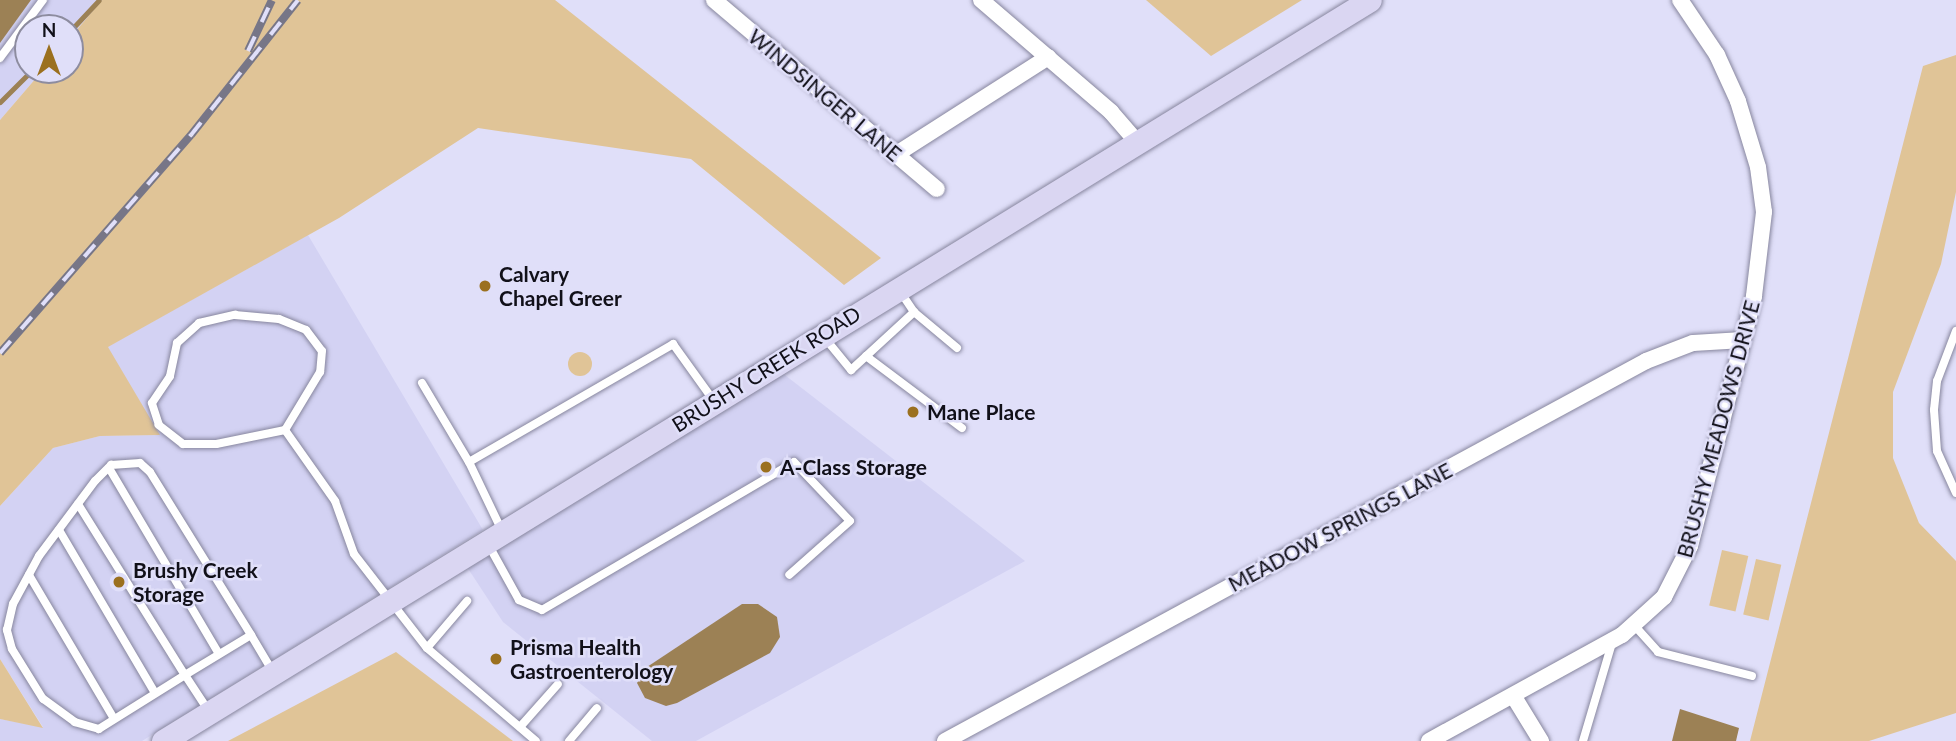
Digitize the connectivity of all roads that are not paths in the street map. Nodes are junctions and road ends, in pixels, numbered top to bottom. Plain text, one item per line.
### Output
1 (43, 0) edge
2 (714, 0) edge
3 (981, 0) edge
4 (1370, 0) edge
5 (1680, 0) edge
6 (1048, 57) junction
7 (0, 58) edge
8 (1137, 142) junction
9 (895, 155) junction
10 (937, 189) dead end
11 (898, 288) junction
12 (914, 312) junction
13 (1956, 331) edge
14 (822, 335) junction
15 (1743, 340) junction
16 (957, 348) dead end
17 (866, 356) junction
18 (422, 383) dead end
19 (714, 401) junction
20 (962, 428) dead end
21 (285, 430) junction
22 (469, 462) junction
23 (109, 468) junction
24 (1956, 493) edge
25 (78, 505) junction
26 (59, 530) junction
27 (494, 536) junction
28 (29, 575) junction
29 (789, 575) dead end
30 (390, 601) junction
31 (467, 601) dead end
32 (1634, 625) junction
33 (251, 635) junction
34 (1613, 641) junction
35 (427, 648) junction
36 (219, 654) junction
37 (274, 672) junction
38 (185, 675) junction
39 (1752, 676) dead end
40 (558, 684) dead end
41 (155, 693) junction
42 (1514, 697) junction
43 (597, 708) dead end
44 (210, 712) junction
45 (114, 719) junction
46 (520, 727) junction
47 (163, 741) edge
48 (536, 741) edge
49 (569, 741) edge
50 (944, 741) edge
51 (1429, 741) edge
52 (1541, 741) edge
53 (1583, 741) edge

1 - 7 lane
2 - 9 street, WINDSINGER LANE
3 - 6 street
4 - 8 main road, BRUSHY CREEK ROAD
5 - 15 street, BRUSHY MEADOWS DRIVE
6 - 8 street
6 - 9 street
8 - 11 main road, BRUSHY CREEK ROAD
9 - 10 street, WINDSINGER LANE
11 - 12 lane
11 - 14 main road, BRUSHY CREEK ROAD
12 - 16 lane
12 - 17 lane
13 - 24 lane
14 - 17 lane
14 - 19 main road, BRUSHY CREEK ROAD
15 - 32 street, BRUSHY MEADOWS DRIVE
15 - 50 street, MEADOW SPRINGS LANE
17 - 20 lane
18 - 22 lane
19 - 22 lane
19 - 27 main road, BRUSHY CREEK ROAD
21 - 21 lane
21 - 30 lane
22 - 27 lane
23 - 25 lane
23 - 33 lane
23 - 36 lane
25 - 26 lane
25 - 38 lane
26 - 28 lane
26 - 41 lane
27 - 29 lane
27 - 30 main road, BRUSHY CREEK ROAD
28 - 45 lane
28 - 45 lane
30 - 35 lane
30 - 37 main road, BRUSHY CREEK ROAD
31 - 35 lane
32 - 34 street, BRUSHY MEADOWS DRIVE
32 - 39 lane
33 - 36 lane
33 - 37 lane
34 - 42 street, BRUSHY MEADOWS DRIVE
34 - 53 lane
35 - 46 lane
36 - 38 lane
37 - 44 main road, BRUSHY CREEK ROAD
38 - 41 lane
38 - 44 lane
40 - 46 lane
41 - 45 lane
42 - 51 street, BRUSHY MEADOWS DRIVE
42 - 52 street
43 - 49 lane
44 - 47 main road, BRUSHY CREEK ROAD
46 - 48 lane

